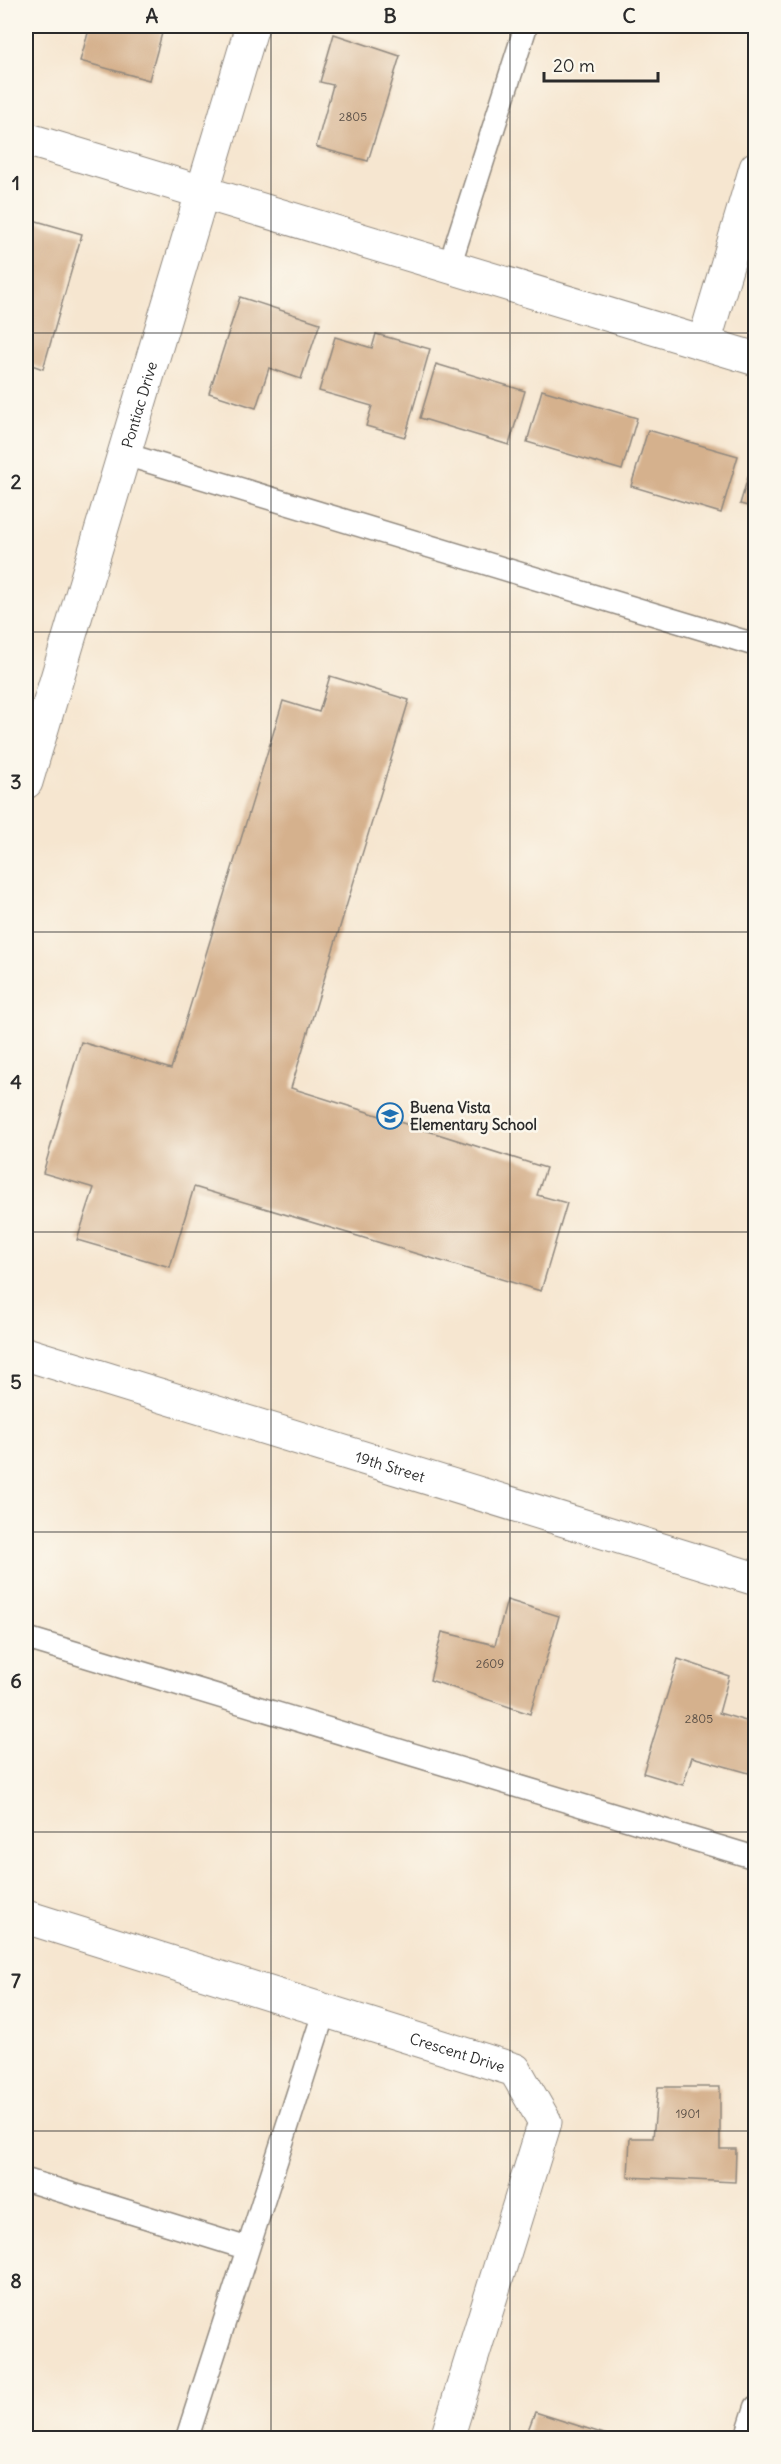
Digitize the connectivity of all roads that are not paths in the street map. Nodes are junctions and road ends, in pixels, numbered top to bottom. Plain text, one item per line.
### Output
1 (252, 26) edge
2 (526, 26) edge
3 (26, 140) edge
4 (756, 168) edge
5 (201, 194) junction
6 (448, 267) junction
7 (705, 344) junction
8 (756, 359) edge
9 (124, 454) junction
10 (756, 645) edge
11 (26, 782) edge
12 (26, 1354) edge
13 (756, 1579) edge
14 (26, 1638) edge
15 (756, 1858) edge
16 (26, 1917) edge
17 (325, 2008) junction
18 (26, 2180) edge
19 (246, 2248) junction
20 (756, 2407) edge
21 (187, 2439) edge
22 (447, 2439) edge
23 (746, 2439) edge

1 - 5 street, Pontiac Drive
2 - 6 lane
3 - 5 street
4 - 7 street
5 - 6 street
5 - 9 street, Pontiac Drive
6 - 7 street
7 - 8 street
9 - 10 lane
9 - 11 street, Pontiac Drive
12 - 13 street, 19th Street
14 - 15 lane
16 - 17 street, Crescent Drive
17 - 19 lane
17 - 22 street, Crescent Drive
18 - 19 lane
19 - 21 lane
20 - 23 lane

